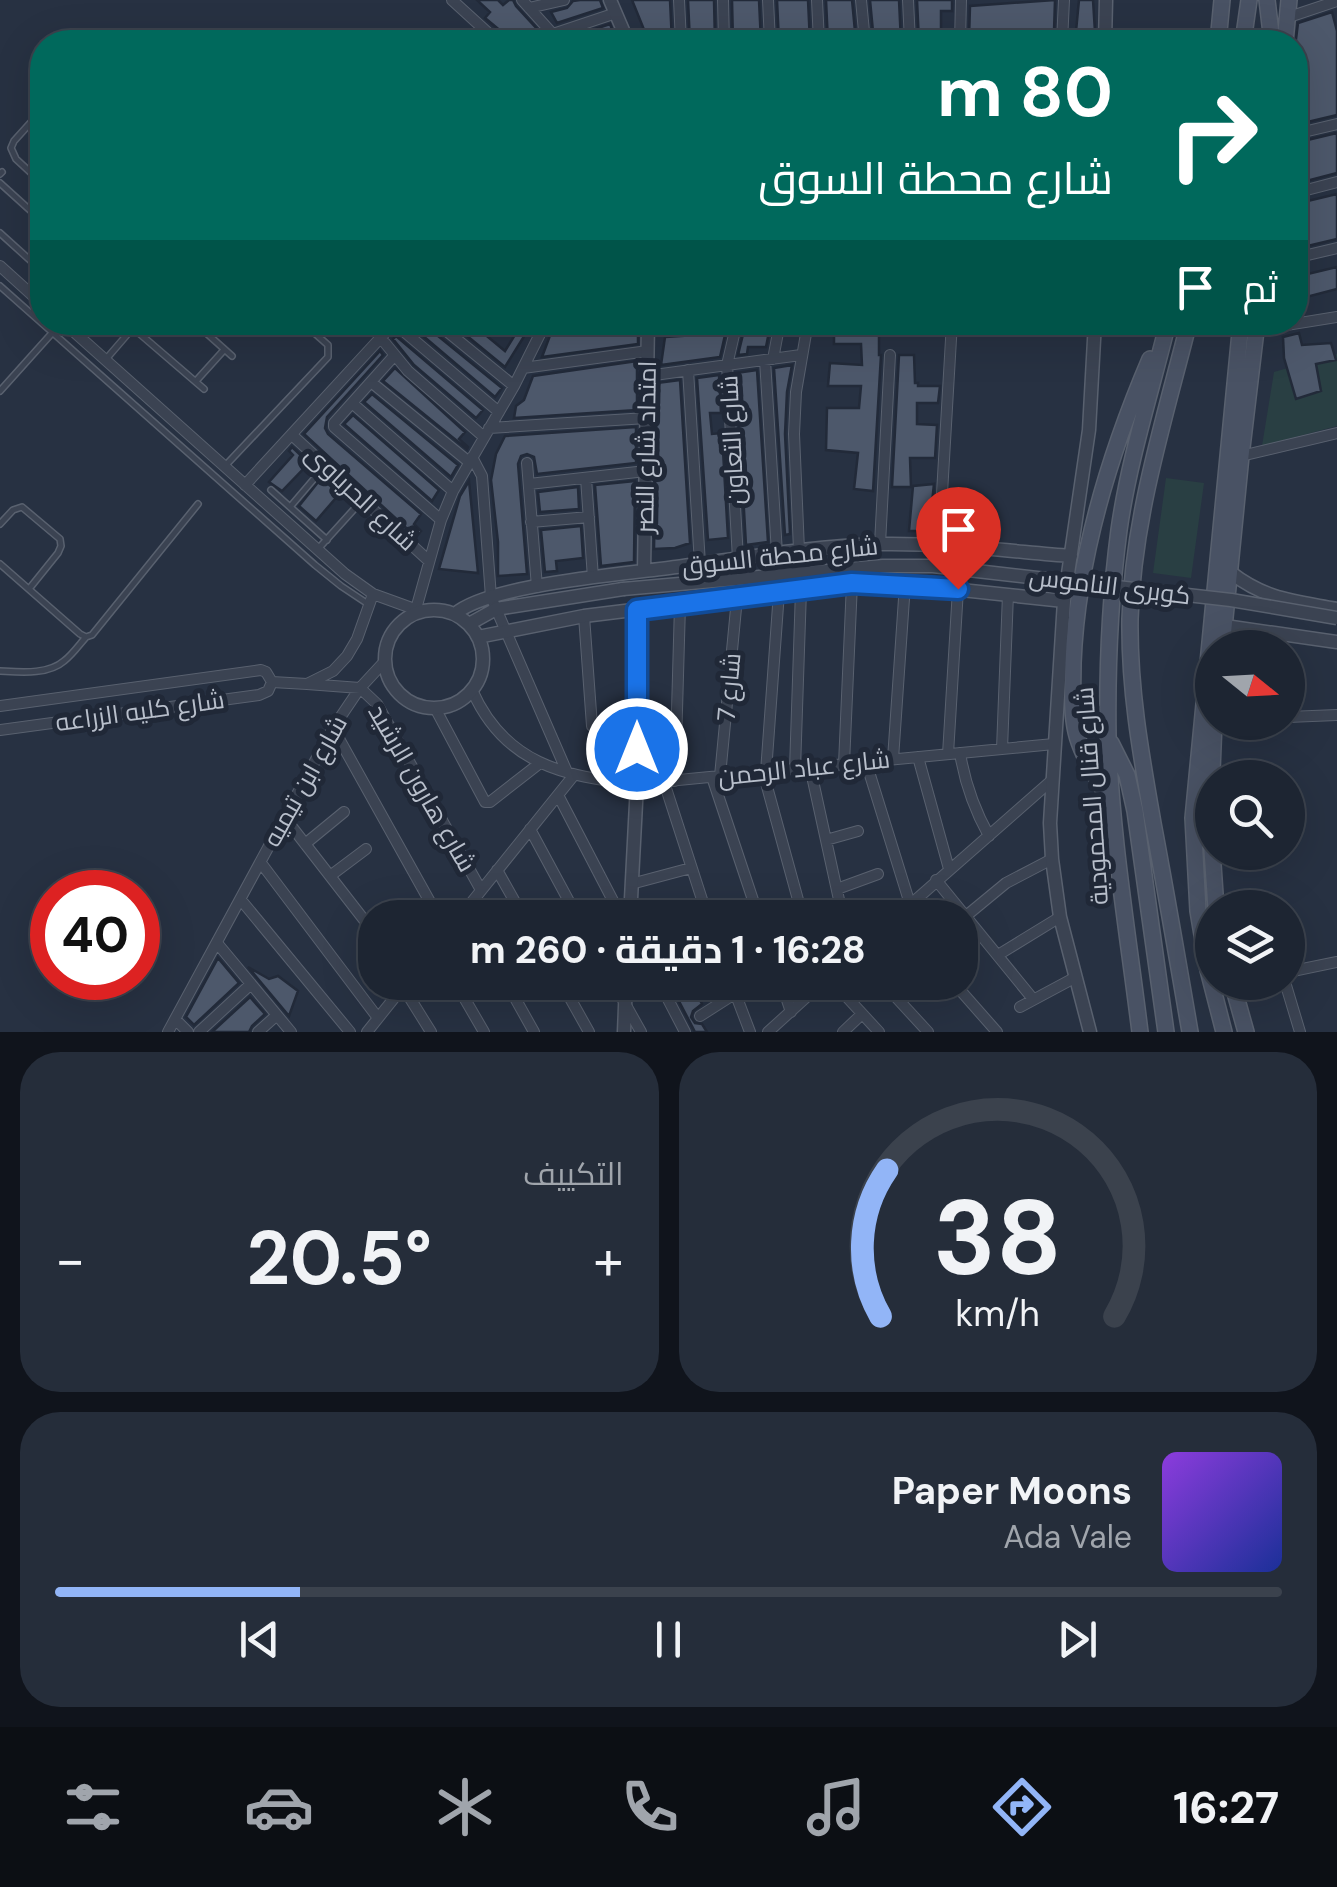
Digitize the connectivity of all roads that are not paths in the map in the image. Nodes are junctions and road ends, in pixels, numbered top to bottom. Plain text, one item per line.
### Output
1 (452, 0) edge
2 (564, 0) edge
3 (680, 0) edge
4 (723, 0) edge
5 (768, 0) edge
6 (817, 0) edge
7 (861, 0) edge
8 (908, 0) edge
9 (961, 0) edge
10 (1064, 0) edge
11 (1106, 0) edge
12 (1208, 0) edge
13 (1248, 0) edge
14 (1267, 0) edge
15 (525, 4) edge
16 (1336, 5) edge
17 (613, 7) edge
18 (1222, 8) edge
19 (1289, 8) edge
20 (485, 30) edge
21 (549, 30) edge
22 (571, 30) edge
23 (623, 30) edge
24 (681, 30) edge
25 (724, 30) edge
26 (769, 30) edge
27 (818, 30) edge
28 (864, 30) edge
29 (909, 30) edge
30 (960, 30) edge
31 (1063, 30) edge
32 (1105, 30) edge
33 (1244, 30) edge
34 (1271, 30) edge
35 (30, 123) edge
36 (1337, 124) edge
37 (1308, 131) edge
38 (30, 172) edge
39 (0, 182) edge
40 (1337, 182) edge
41 (1308, 190) edge
42 (30, 209) edge
43 (0, 234) edge
44 (1337, 248) edge
45 (1308, 255) edge
46 (30, 260) edge
47 (0, 266) edge
48 (0, 286) edge
49 (30, 293) edge
50 (30, 312) edge
51 (1337, 317) edge
52 (1308, 320) edge
53 (50, 335) edge
54 (56, 335) edge
55 (77, 335) edge
56 (128, 335) edge
57 (146, 335) edge
58 (208, 335) edge
59 (317, 335) edge
60 (389, 335) edge
61 (409, 335) edge
62 (451, 335) edge
63 (540, 335) edge
64 (648, 335) edge
65 (734, 335) edge
66 (776, 335) edge
67 (805, 335) edge
68 (951, 335) edge
69 (1094, 335) edge
70 (1161, 335) edge
71 (1163, 335) edge
72 (1186, 335) edge
73 (1250, 335) edge
74 (1250, 335) edge
75 (385, 343) dead end
76 (224, 350) junction
77 (648, 351) junction
78 (801, 355) junction
79 (890, 355) dead end
80 (232, 356) dead end
81 (394, 356) junction
82 (105, 360) junction
83 (769, 360) junction
84 (727, 365) junction
85 (523, 368) junction
86 (688, 370) junction
87 (648, 376) junction
88 (196, 382) junction
89 (371, 382) junction
90 (514, 386) junction
91 (204, 389) dead end
92 (0, 391) edge
93 (352, 403) junction
94 (499, 412) junction
95 (647, 418) junction
96 (487, 432) junction
97 (292, 434) junction
98 (1337, 434) edge
99 (1241, 456) junction
100 (471, 460) junction
101 (527, 463) dead end
102 (225, 466) junction
103 (646, 471) junction
104 (586, 478) junction
105 (312, 480) dead end
106 (529, 484) junction
107 (245, 485) junction
108 (271, 490) dead end
109 (452, 491) junction
110 (198, 504) dead end
111 (290, 507) junction
112 (356, 507) dead end
113 (588, 518) junction
114 (441, 520) junction
115 (532, 522) junction
116 (0, 524) edge
117 (326, 540) junction
118 (880, 544) junction
119 (940, 545) junction
120 (318, 550) junction
121 (799, 550) junction
122 (776, 554) junction
123 (1071, 556) junction
124 (738, 558) junction
125 (430, 561) junction
126 (0, 564) edge
127 (700, 564) junction
128 (644, 571) junction
129 (1230, 572) junction
130 (592, 578) junction
131 (852, 583) junction
132 (905, 584) junction
133 (536, 587) junction
134 (28, 589) junction
135 (958, 589) junction
136 (801, 590) junction
137 (779, 592) junction
138 (1008, 594) junction
139 (737, 598) junction
140 (371, 600) junction
141 (1064, 601) junction
142 (493, 603) junction
143 (680, 604) junction
144 (1337, 609) edge
145 (418, 610) junction
146 (637, 610) junction
147 (455, 614) junction
148 (584, 616) junction
149 (1337, 618) edge
150 (468, 624) junction
151 (1225, 626) junction
152 (1224, 630) edge
153 (506, 631) junction
154 (86, 637) junction
155 (478, 638) junction
156 (1337, 642) edge
157 (384, 660) junction
158 (0, 672) edge
159 (272, 682) junction
160 (307, 684) junction
161 (360, 688) junction
162 (472, 690) junction
163 (0, 706) edge
164 (435, 708) junction
165 (1337, 715) edge
166 (1305, 717) edge
167 (592, 726) dead end
168 (333, 728) junction
169 (0, 730) edge
170 (1108, 738) junction
171 (1209, 740) edge
172 (1054, 744) junction
173 (1002, 748) junction
174 (954, 753) junction
175 (1205, 755) junction
176 (918, 757) junction
177 (893, 760) junction
178 (866, 762) junction
179 (540, 763) junction
180 (844, 764) junction
181 (810, 767) junction
182 (795, 769) junction
183 (764, 772) junction
184 (571, 774) junction
185 (716, 777) junction
186 (670, 781) junction
187 (1051, 781) junction
188 (636, 784) junction
189 (558, 795) junction
190 (344, 812) dead end
191 (1113, 814) junction
192 (285, 818) junction
193 (530, 829) junction
194 (858, 830) dead end
195 (989, 836) junction
196 (826, 840) junction
197 (305, 844) junction
198 (366, 849) dead end
199 (1052, 859) junction
200 (260, 863) junction
201 (691, 868) junction
202 (949, 869) junction
203 (497, 870) junction
204 (878, 874) dead end
205 (330, 876) junction
206 (936, 880) junction
207 (632, 884) junction
208 (837, 888) junction
209 (481, 890) junction
210 (1215, 890) edge
211 (241, 900) junction
212 (429, 900) edge
213 (475, 900) edge
214 (514, 900) edge
215 (568, 900) edge
216 (616, 900) edge
217 (629, 900) edge
218 (703, 900) edge
219 (754, 900) edge
220 (798, 900) edge
221 (839, 900) edge
222 (909, 900) edge
223 (914, 900) edge
224 (953, 900) edge
225 (978, 906) edge
226 (358, 912) edge
227 (1060, 918) junction
228 (978, 931) edge
229 (217, 943) junction
230 (998, 955) junction
231 (1336, 962) edge
232 (1305, 968) edge
233 (1337, 975) edge
234 (1076, 977) junction
235 (251, 984) junction
236 (1033, 998) junction
237 (393, 1000) edge
238 (413, 1000) edge
239 (465, 1000) edge
240 (516, 1000) edge
241 (570, 1000) edge
242 (623, 1000) edge
243 (625, 1000) edge
244 (668, 1000) edge
245 (719, 1000) edge
246 (738, 1000) edge
247 (787, 1000) edge
248 (805, 1000) edge
249 (845, 1000) edge
250 (899, 1000) edge
251 (968, 1000) edge
252 (1238, 1000) edge
253 (1290, 1000) edge
254 (625, 1004) junction
255 (1020, 1007) dead end
256 (791, 1012) junction
257 (862, 1014) junction
258 (277, 1015) junction
259 (700, 1016) dead end
260 (378, 1018) junction
261 (175, 1019) junction
262 (780, 1022) junction
263 (168, 1032) edge
264 (188, 1032) edge
265 (198, 1032) edge
266 (258, 1032) edge
267 (291, 1032) edge
268 (350, 1032) edge
269 (367, 1032) edge
270 (431, 1032) edge
271 (484, 1032) edge
272 (534, 1032) edge
273 (588, 1032) edge
274 (624, 1032) edge
275 (641, 1032) edge
276 (685, 1032) edge
277 (750, 1032) edge
278 (768, 1032) edge
279 (789, 1032) edge
280 (842, 1032) edge
281 (878, 1032) edge
282 (928, 1032) edge
283 (997, 1032) edge
284 (1090, 1032) edge
285 (1140, 1032) edge
286 (1166, 1032) edge
287 (1190, 1032) edge
288 (1224, 1032) edge
289 (1246, 1032) edge
290 (1300, 1032) edge

1 - 20 street
2 - 15 street
3 - 24 street
4 - 25 street
5 - 26 street
6 - 27 street
7 - 28 street
8 - 29 street
9 - 30 street
10 - 31 street
11 - 32 street
12 - 18 main road
13 - 33 main road
14 - 34 main road
15 - 21 street
16 - 19 street
17 - 22 street
17 - 23 street
35 - 38 lane
36 - 37 street
39 - 42 lane
40 - 41 street
43 - 46 lane
44 - 45 street
47 - 49 street
48 - 50 lane
51 - 52 street
53 - 92 lane
54 - 140 lane
55 - 82 street
56 - 82 lane
57 - 88 lane
58 - 76 lane
59 - 102 lane
60 - 97 street
61 - 94 street
62 - 90 street
63 - 85 street
64 - 77 street, امتداد شارع النصر
65 - 84 street, شارع التعاون
66 - 83 street
67 - 78 street
68 - 119 street
69 - 123 street, شارع قنال المحمودية
70 - 191 main road
71 - 170 main road, شارع قنال المحمودية
72 - 287 main road
73 - 99 main road
74 - 175 main road
75 - 81 street
76 - 80 lane
76 - 88 lane
77 - 85 street
77 - 87 street, امتداد شارع النصر
78 - 83 street
78 - 121 street
79 - 118 street
81 - 89 street
81 - 96 street
82 - 102 street
83 - 84 street
83 - 122 street
84 - 86 street
84 - 124 street, شارع التعاون
85 - 90 street
86 - 87 street
86 - 127 street
87 - 95 street, امتداد شارع النصر
88 - 91 lane
89 - 93 street
89 - 100 street
90 - 94 street
93 - 109 street
93 - 114 street
94 - 96 street
95 - 96 street
95 - 103 street, امتداد شارع النصر
96 - 100 street
97 - 107 street
97 - 125 street, شارع الحرباوى
98 - 99 street
99 - 129 main road
100 - 109 street
100 - 142 street
101 - 106 street
102 - 107 street
103 - 104 street
103 - 128 street, امتداد شارع النصر
104 - 106 street
104 - 113 street
105 - 111 lane
106 - 115 street
107 - 120 street
108 - 111 lane
109 - 114 street
110 - 154 lane
111 - 117 lane
112 - 117 lane
113 - 115 street
113 - 130 street
114 - 125 street
115 - 133 street
116 - 134 lane
117 - 120 lane
118 - 119 street, شارع محطة السوق
118 - 121 street, شارع محطة السوق
119 - 123 street, شارع محطة السوق
120 - 140 street
121 - 122 street, شارع محطة السوق
122 - 124 street, شارع محطة السوق
123 - 141 street, شارع قنال المحمودية
124 - 127 street, شارع محطة السوق
125 - 145 street
126 - 134 lane
127 - 128 street, شارع محطة السوق
128 - 130 street, شارع محطة السوق
129 - 144 street
129 - 151 main road
130 - 133 street, شارع محطة السوق
131 - 132 street, شارع محطة السوق
131 - 136 street, شارع محطة السوق
131 - 180 street
132 - 135 street, شارع محطة السوق
132 - 177 street
133 - 142 street, شارع محطة السوق
134 - 154 lane
135 - 138 street, شارع محطة السوق
135 - 174 street
136 - 137 street, شارع محطة السوق
136 - 182 street
137 - 139 street, شارع محطة السوق
137 - 183 street
138 - 141 street, شارع محطة السوق
138 - 173 street
139 - 143 street, شارع محطة السوق
139 - 185 street, شارع 7
140 - 145 street
140 - 160 street
141 - 172 street, شارع قنال المحمودية
142 - 147 street
142 - 149 street, كوبرى الناموس, bridge
142 - 150 street, كوبرى الناموس
142 - 153 street
143 - 146 street, شارع محطة السوق
143 - 186 street
145 - 147 street
145 - 157 street, شارع ابن تيميه
146 - 148 street, شارع محطة السوق
146 - 188 street
147 - 150 street
148 - 153 street, شارع محطة السوق
148 - 167 street
150 - 155 street
151 - 152 main road
151 - 156 street
153 - 155 street, شارع محطة السوق
153 - 184 street
154 - 158 lane
155 - 162 street
157 - 161 street, شارع ابن تيميه
157 - 164 street
159 - 160 street, شارع كليه الزراعه
159 - 163 street, شارع كليه الزراعه
159 - 169 street, شارع كليه الزراعه
160 - 161 street, شارع كليه الزراعه
161 - 168 street, شارع ابن تيميه
161 - 209 street, شارع هارون الرشيد
162 - 164 street
162 - 179 street, شارع عباد الرحمن
164 - 179 street
165 - 166 street
168 - 192 street, شارع ابن تيميه
168 - 212 street
170 - 191 main road, شارع قنال المحمودية
170 - 286 main road
171 - 175 main road
172 - 173 street, شارع عباد الرحمن
172 - 187 street, شارع قنال المحمودية
173 - 174 street, شارع عباد الرحمن
174 - 176 street, شارع عباد الرحمن
174 - 195 street
175 - 210 main road
175 - 288 main road
176 - 177 street, شارع عباد الرحمن
176 - 202 street
177 - 178 street, شارع عباد الرحمن
178 - 180 street, شارع عباد الرحمن
178 - 222 street
179 - 184 street, شارع عباد الرحمن
180 - 181 street, شارع عباد الرحمن
181 - 182 street, شارع عباد الرحمن
181 - 196 street
182 - 183 street, شارع عباد الرحمن
183 - 185 street, شارع عباد الرحمن
183 - 220 street
184 - 188 street, شارع عباد الرحمن
184 - 189 street
185 - 186 street, شارع عباد الرحمن
185 - 219 street
186 - 188 street, شارع عباد الرحمن
186 - 201 street
187 - 195 street
187 - 199 street, شارع قنال المحمودية
188 - 207 street
189 - 193 street
189 - 216 street
190 - 197 street
191 - 285 main road, شارع قنال المحمودية
192 - 197 street
192 - 200 street, شارع ابن تيميه
193 - 203 street
193 - 215 street
194 - 196 street
195 - 202 street
196 - 208 street
197 - 205 street
198 - 205 street
199 - 225 street
199 - 227 street, شارع قنال المحمودية
200 - 211 street, شارع ابن تيميه
200 - 260 street
201 - 207 street
201 - 218 street
202 - 206 street
203 - 209 street
203 - 214 street
204 - 208 street
205 - 226 street
206 - 223 street
206 - 224 street
207 - 217 street
208 - 221 street
209 - 213 street
211 - 229 street, شارع ابن تيميه
211 - 268 street
227 - 230 street
227 - 234 street, شارع قنال المحمودية
228 - 230 street
229 - 235 street
229 - 261 street, شارع ابن تيميه
230 - 236 street
231 - 232 street
231 - 233 street
234 - 236 street
234 - 284 street, شارع قنال المحمودية
235 - 258 street
235 - 265 street
236 - 255 street
237 - 260 street
238 - 270 street
239 - 271 street
240 - 272 street
241 - 273 street
242 - 254 street
243 - 254 street
244 - 276 street
245 - 259 street
246 - 277 street
247 - 256 street
248 - 256 street
249 - 257 street
250 - 282 street
251 - 283 street
252 - 289 main road
253 - 290 street
254 - 274 street
254 - 275 street
256 - 262 street
257 - 280 street
257 - 281 street
258 - 266 street
258 - 267 street
260 - 269 street
261 - 263 street, شارع ابن تيميه
261 - 264 street
262 - 278 street
262 - 279 street

